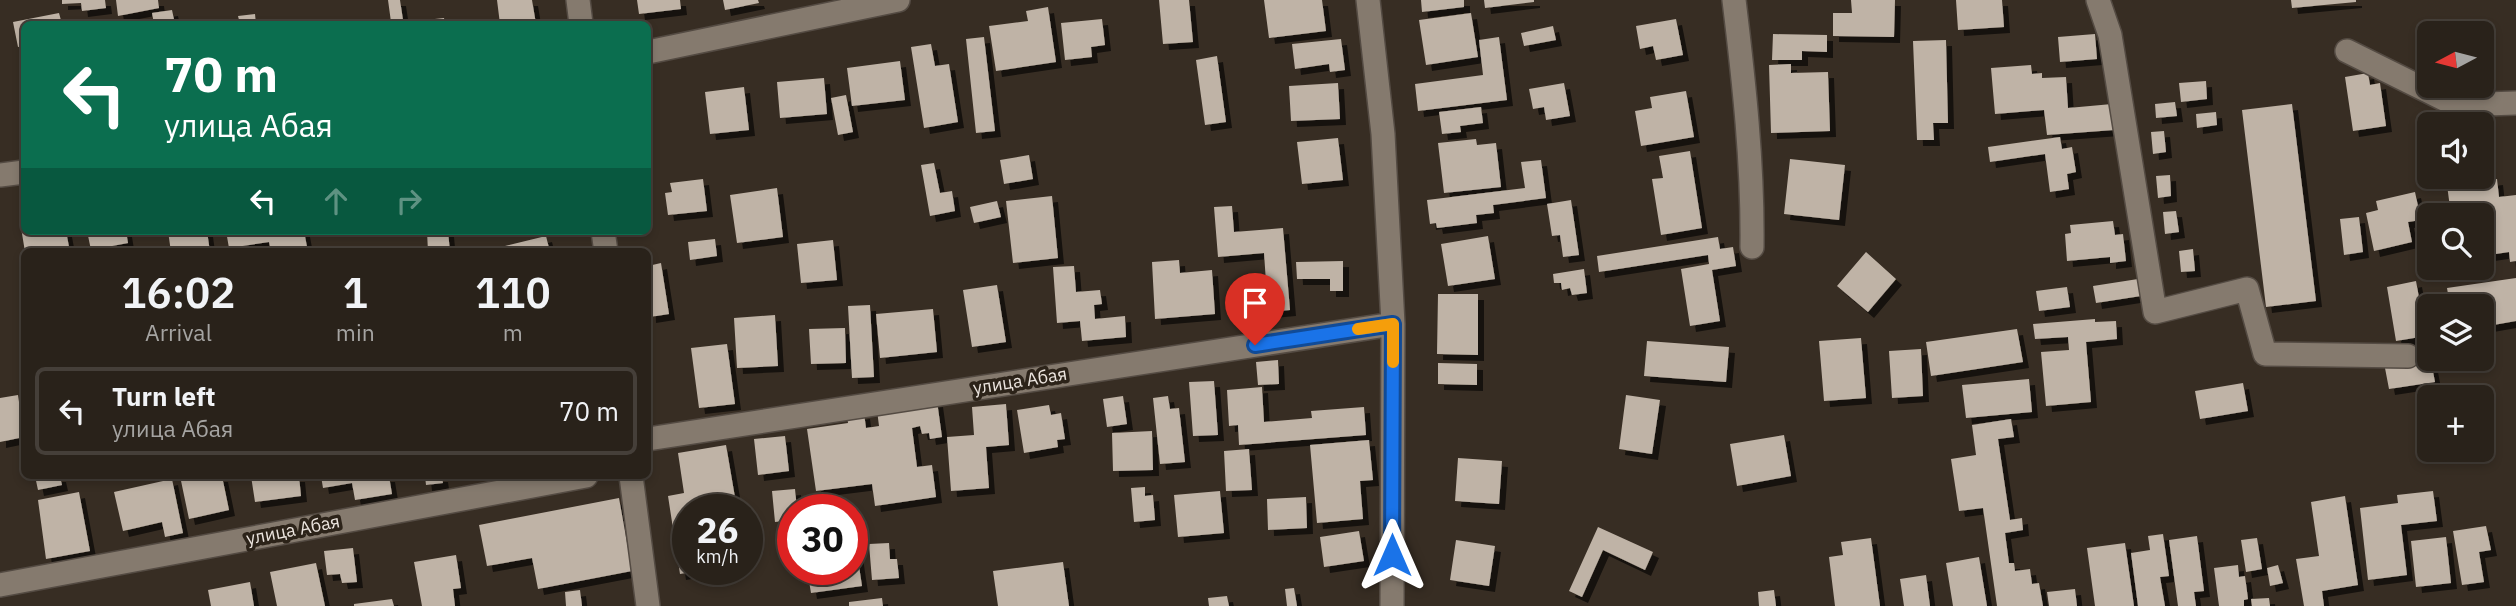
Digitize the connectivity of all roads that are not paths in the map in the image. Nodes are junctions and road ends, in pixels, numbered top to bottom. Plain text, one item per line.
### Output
1 (578, 0) edge
2 (898, 0) edge
3 (1368, 0) edge
4 (1734, 0) edge
5 (2098, 0) edge
6 (581, 21) edge
7 (651, 51) edge
8 (2347, 51) dead end
9 (2516, 103) edge
10 (21, 172) edge
11 (0, 175) edge
12 (1752, 247) dead end
13 (1393, 324) junction
14 (2408, 356) dead end
15 (651, 439) edge
16 (570, 479) edge
17 (631, 479) edge
18 (0, 585) edge
19 (648, 606) edge
20 (1392, 606) edge

1 - 6 street
2 - 7 street
3 - 13 street
4 - 12 street
5 - 14 street
8 - 9 street
10 - 11 street
13 - 15 street, улица Абая
13 - 20 street
16 - 18 street, улица Абая
17 - 19 street

